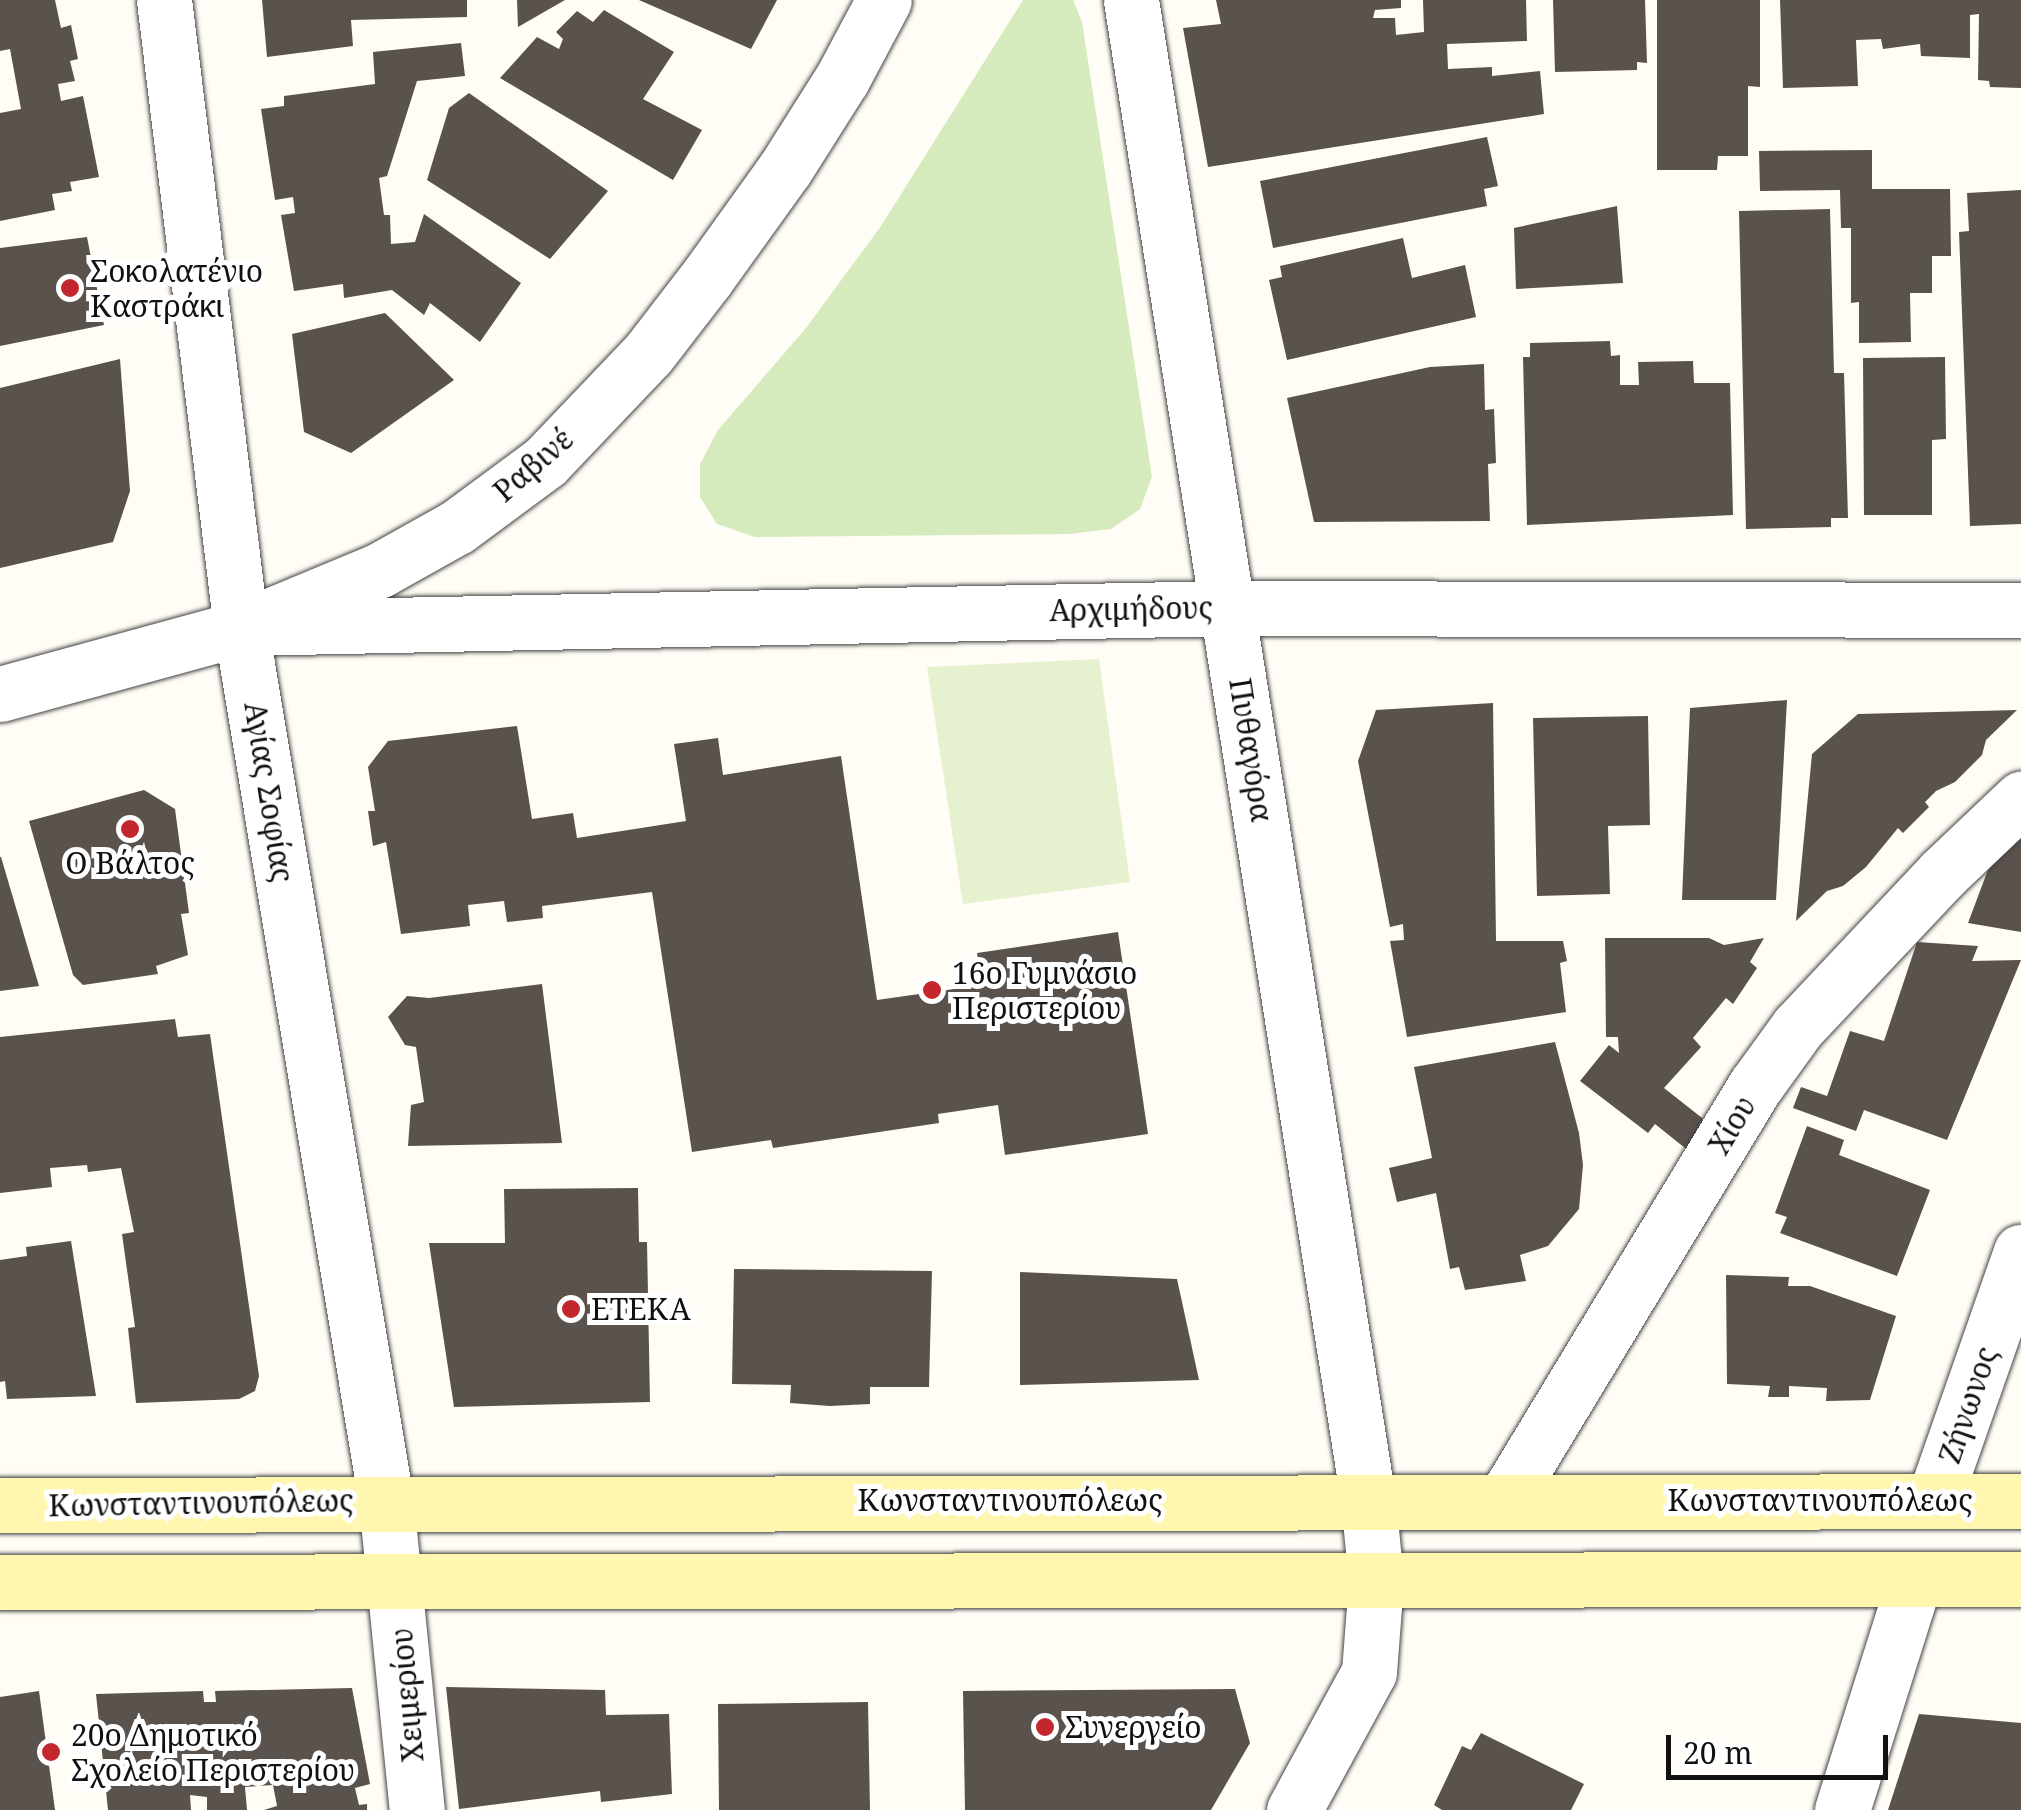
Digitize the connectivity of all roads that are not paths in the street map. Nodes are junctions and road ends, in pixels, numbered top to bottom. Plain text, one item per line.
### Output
1 (164, 0) edge
2 (884, 0) edge
3 (1131, 0) edge
4 (1228, 608) junction
5 (2021, 610) edge
6 (242, 628) junction
7 (0, 694) edge
8 (2021, 799) edge
9 (2021, 1252) edge
10 (1368, 1500) junction
11 (1505, 1500) junction
12 (1934, 1500) junction
13 (2021, 1500) edge
14 (386, 1501) junction
15 (0, 1505) edge
16 (2021, 1579) edge
17 (1916, 1580) junction
18 (396, 1581) junction
19 (1376, 1581) junction
20 (0, 1582) edge
21 (417, 1810) edge
22 (1294, 1810) edge
23 (1842, 1810) edge

1 - 6 street, Αγίας Σοφίας
2 - 6 street, Ραβινέ
3 - 4 street, Πυθαγόρα
4 - 5 street, Αρχιμήδους
4 - 6 street, Αρχιμήδους
4 - 10 street, Πυθαγόρα
6 - 7 street, Ραβινέ
6 - 14 street, Αγίας Σοφίας
8 - 11 street, Χίου
9 - 12 street, Ζήνωνος
10 - 11 main road, Κωνσταντινουπόλεως
10 - 14 main road, Κωνσταντινουπόλεως
10 - 19 street
11 - 12 main road, Κωνσταντινουπόλεως
12 - 13 main road, Κωνσταντινουπόλεως
14 - 15 main road, Κωνσταντινουπόλεως
14 - 18 street, Αγίας Σοφίας
16 - 17 main road
17 - 19 main road
17 - 23 street
18 - 19 main road
18 - 20 main road
18 - 21 street, Χειμερίου
19 - 22 street

